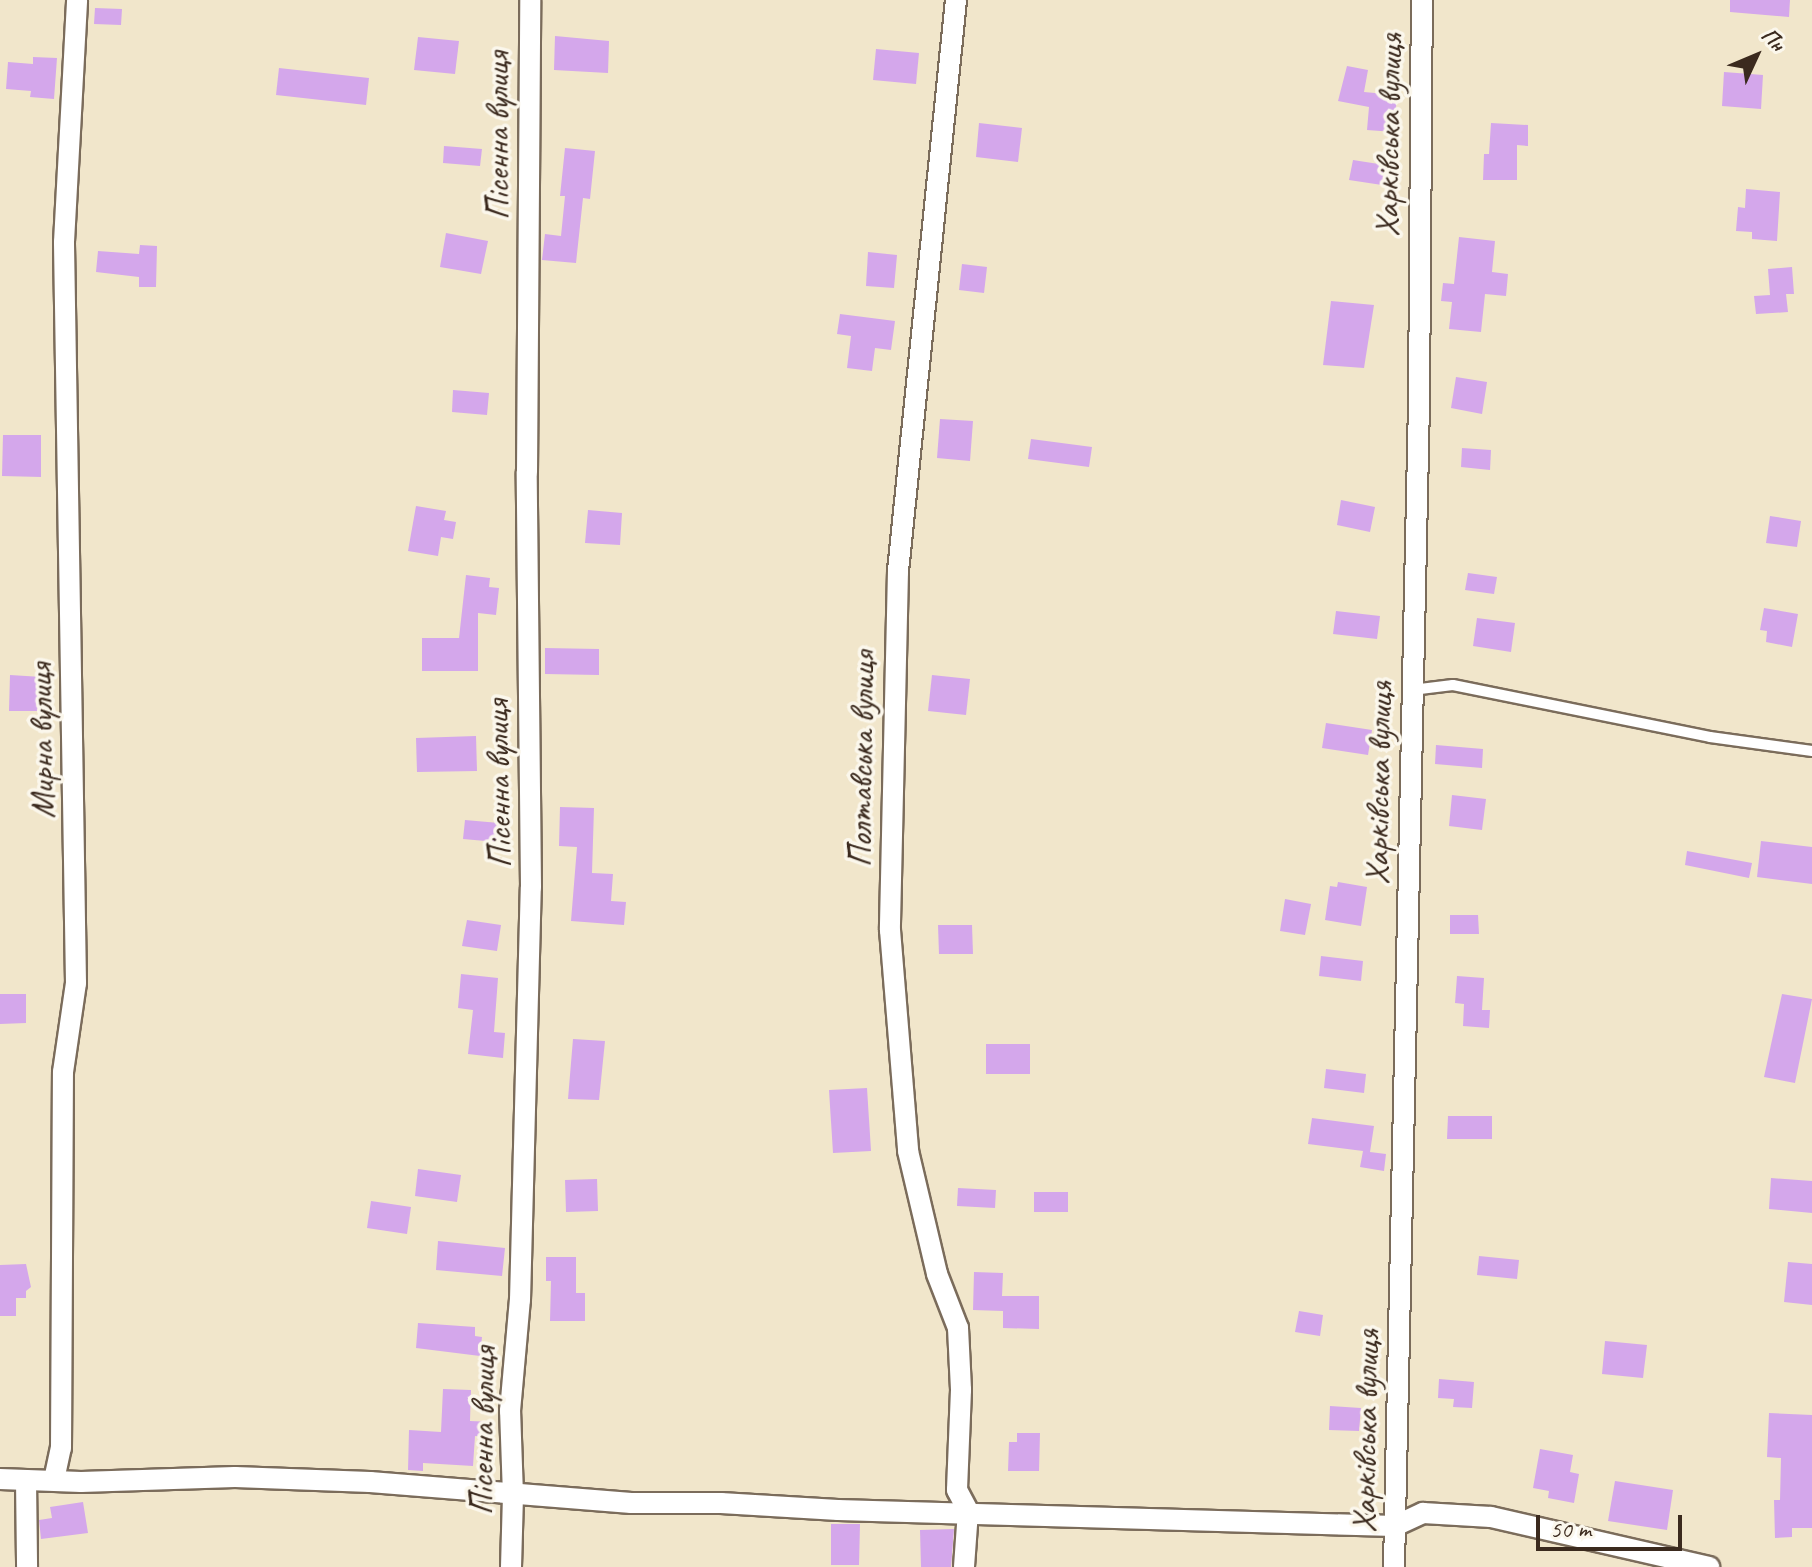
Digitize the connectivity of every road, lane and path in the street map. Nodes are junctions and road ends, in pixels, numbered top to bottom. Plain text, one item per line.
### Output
1 (77, 0) edge
2 (530, 0) edge
3 (956, 0) edge
4 (1422, 0) edge
5 (1412, 690) junction
6 (1812, 751) edge
7 (0, 1479) edge
8 (26, 1480) junction
9 (54, 1480) junction
10 (513, 1495) junction
11 (968, 1511) junction
12 (1395, 1526) junction
13 (27, 1567) edge
14 (511, 1567) edge
15 (964, 1567) edge
16 (1394, 1567) edge
17 (1709, 1567) edge

1 - 9 street, Мирна вулиця
2 - 10 street, Пісенна вулиця
3 - 11 street, Полтавська вулиця
4 - 5 street, Харківська вулиця
5 - 6 lane
5 - 12 street, Харківська вулиця
7 - 8 street
8 - 9 street
8 - 13 street
9 - 10 street
10 - 11 street
10 - 14 street, Пісенна вулиця
11 - 12 street
11 - 15 street, Полтавська вулиця
12 - 16 street, Харківська вулиця
12 - 17 street

